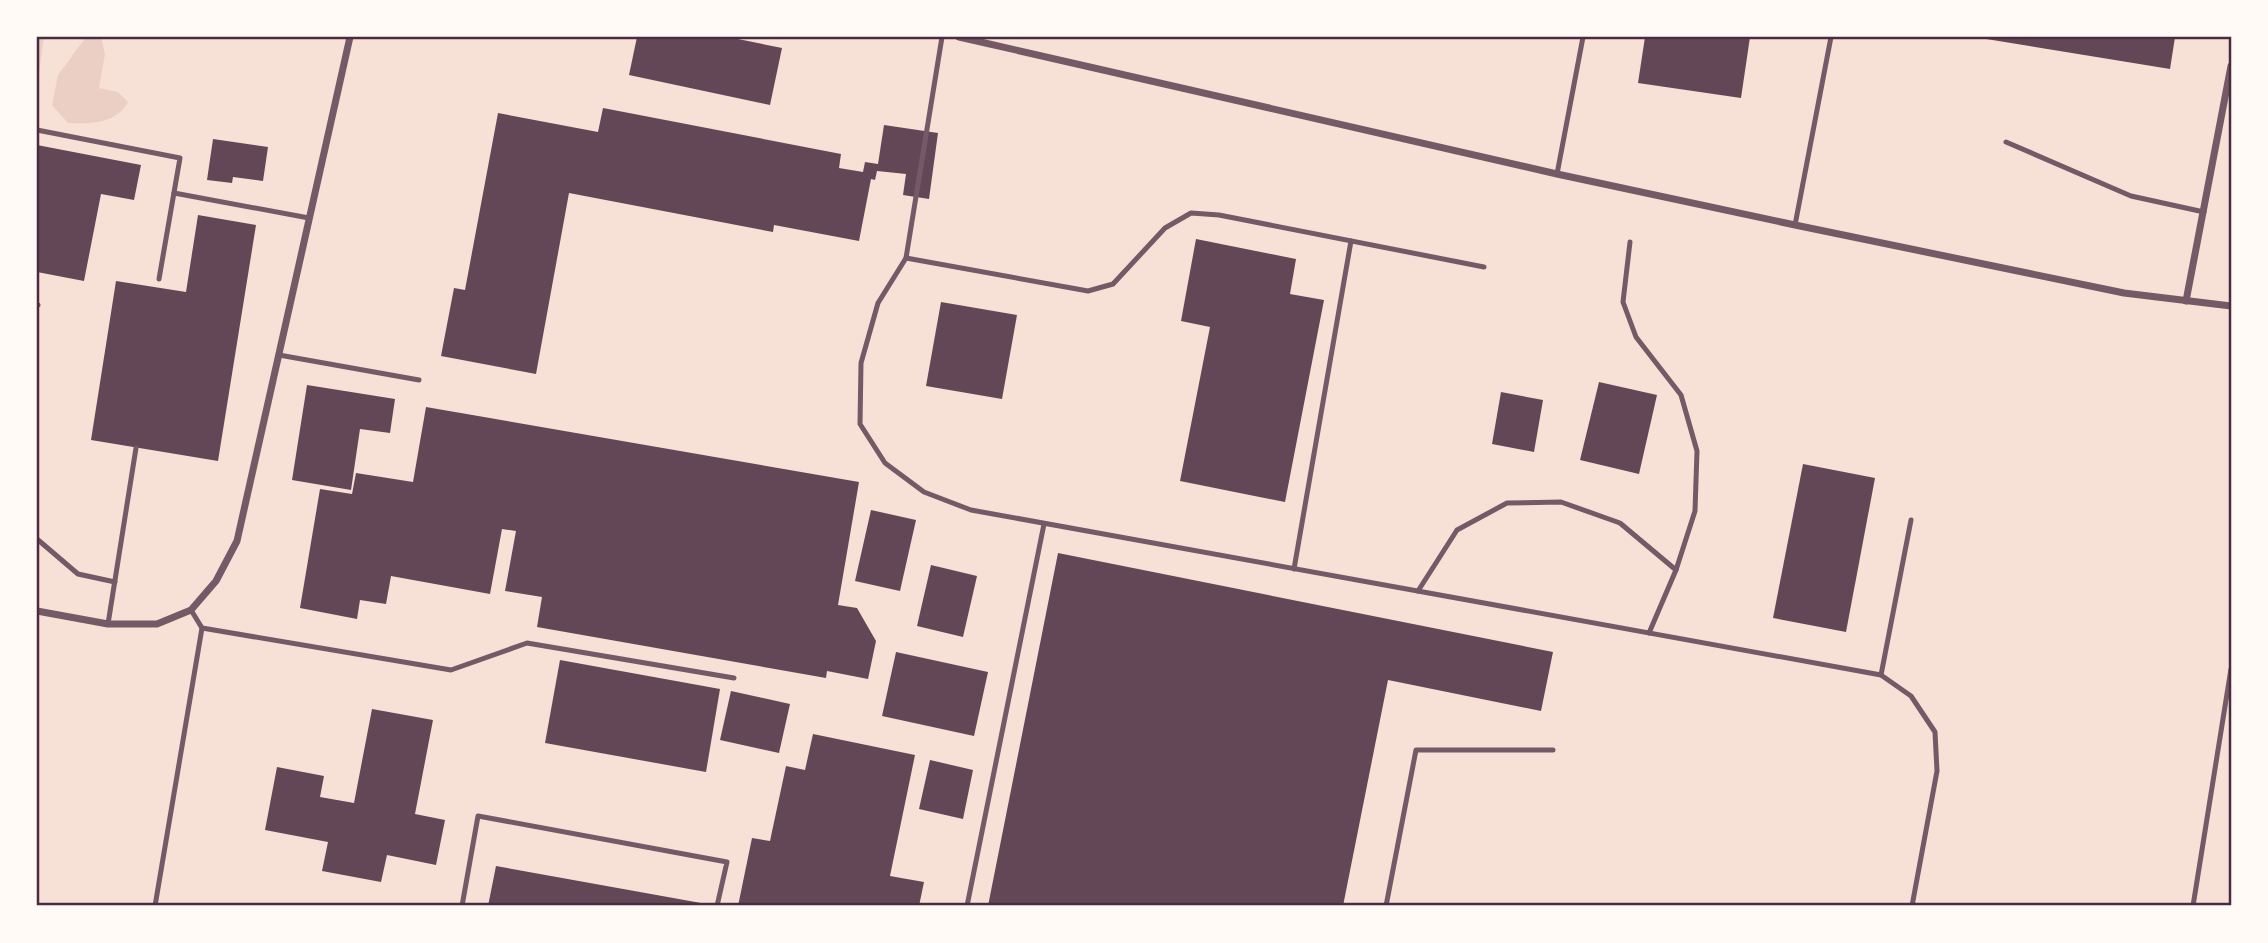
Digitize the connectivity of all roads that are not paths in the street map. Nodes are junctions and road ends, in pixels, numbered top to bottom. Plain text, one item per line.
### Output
1 (350, 37) edge
2 (942, 37) edge
3 (959, 37) edge
4 (1583, 37) edge
5 (1831, 37) edge
6 (2231, 66) edge
7 (37, 130) edge
8 (2006, 142) dead end
9 (1557, 174) junction
10 (174, 193) junction
11 (2204, 212) junction
12 (309, 218) junction
13 (1795, 225) junction
14 (1351, 241) junction
15 (1630, 242) dead end
16 (906, 258) junction
17 (1484, 267) dead end
18 (159, 279) dead end
19 (2186, 301) junction
20 (2231, 306) edge
21 (279, 355) junction
22 (419, 380) dead end
23 (136, 447) dead end
24 (1911, 520) dead end
25 (1044, 523) junction
26 (37, 540) edge
27 (1294, 569) junction
28 (1676, 570) junction
29 (115, 582) junction
30 (1418, 591) junction
31 (191, 610) junction
32 (37, 611) edge
33 (108, 624) junction
34 (202, 628) junction
35 (1649, 633) junction
36 (2231, 669) edge
37 (1881, 675) junction
38 (734, 678) dead end
39 (1553, 750) dead end
40 (155, 906) edge
41 (462, 906) edge
42 (717, 906) edge
43 (967, 906) edge
44 (1386, 906) edge
45 (1912, 906) edge
46 (2193, 906) edge

1 - 12 street
2 - 16 lane
3 - 9 street
4 - 9 lane
5 - 13 lane
6 - 11 street
7 - 10 lane
8 - 11 lane
9 - 13 street
10 - 12 lane
10 - 18 lane
11 - 19 street
12 - 21 street
13 - 19 street
14 - 16 lane
14 - 17 lane
14 - 27 lane
15 - 28 lane
16 - 25 lane
19 - 20 street
21 - 22 lane
21 - 31 street
23 - 29 lane
24 - 37 lane
25 - 27 lane
25 - 43 lane
26 - 29 lane
27 - 30 lane
28 - 30 lane
28 - 35 lane
29 - 33 lane
30 - 35 lane
31 - 33 street
31 - 34 lane
32 - 33 street
34 - 38 lane
34 - 40 lane
35 - 37 lane
36 - 46 lane
37 - 45 lane
39 - 44 lane
41 - 42 lane

